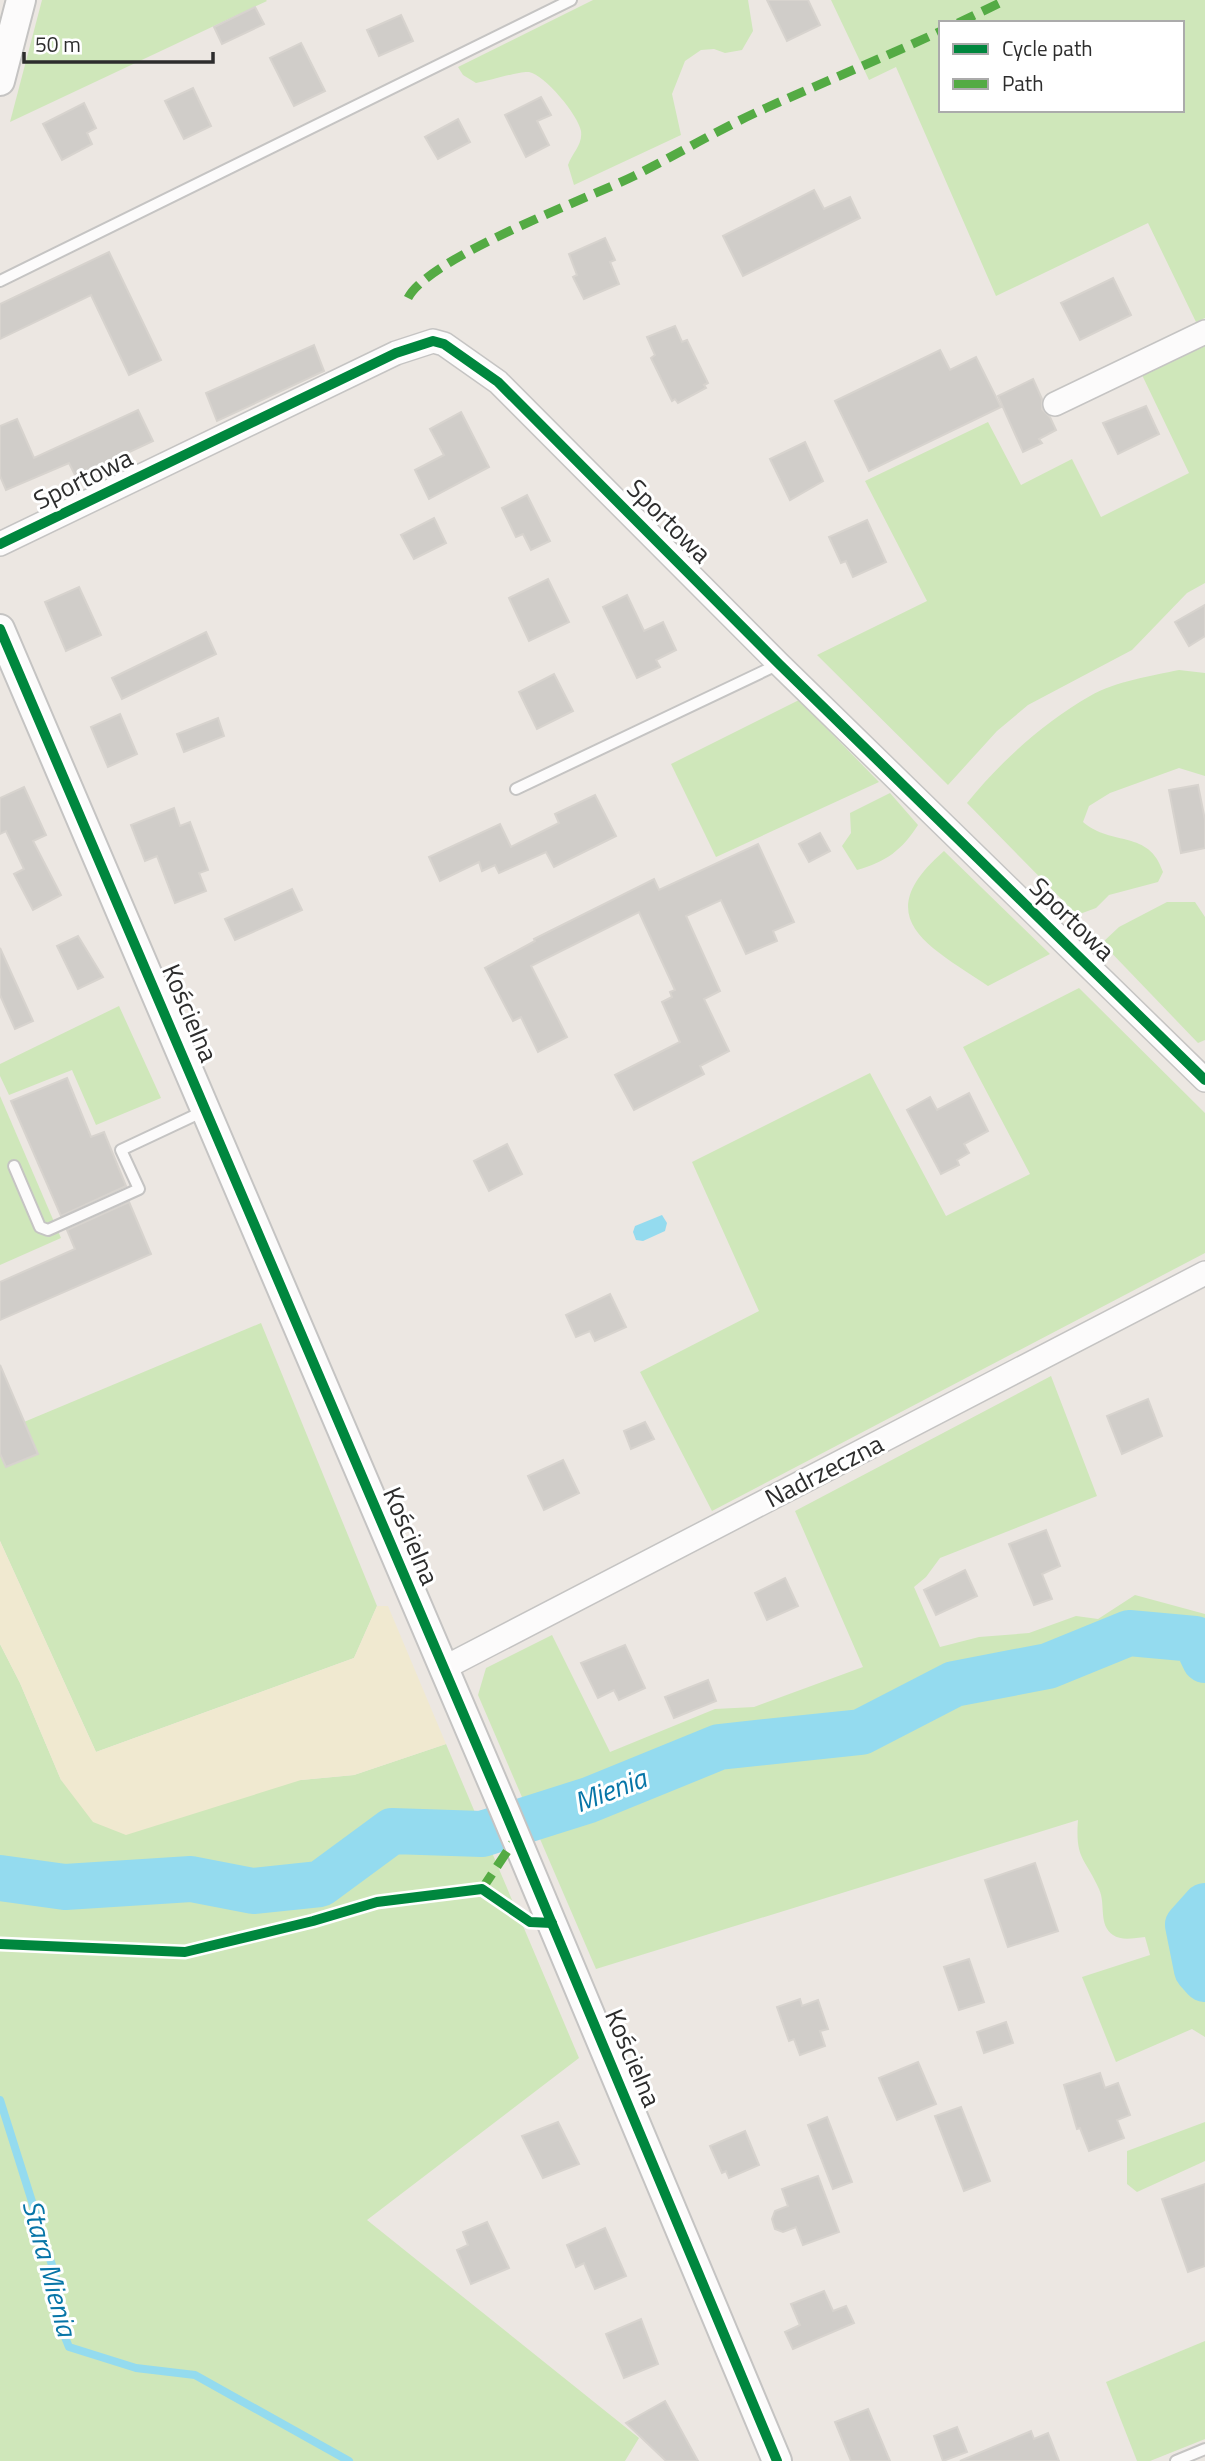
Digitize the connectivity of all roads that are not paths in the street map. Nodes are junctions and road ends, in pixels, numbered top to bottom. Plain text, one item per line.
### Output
1 (21, 0) edge
2 (571, 0) edge
3 (0, 81) edge
4 (0, 281) edge
5 (1205, 332) edge
6 (1055, 404) dead end
7 (0, 544) edge
8 (0, 629) edge
9 (779, 664) junction
10 (516, 789) dead end
11 (1205, 1080) edge
12 (206, 1110) junction
13 (14, 1166) dead end
14 (1205, 1273) edge
15 (442, 1669) junction
16 (1205, 2449) edge
17 (777, 2461) edge
18 (1175, 2461) edge

1 - 3 street
2 - 4 lane
5 - 6 street
7 - 9 street, Sportowa
8 - 12 street, Kościelna
9 - 10 lane
9 - 11 street, Sportowa
12 - 13 lane
12 - 15 street, Kościelna
14 - 15 street, Nadrzeczna
15 - 17 street, Kościelna
16 - 18 lane

